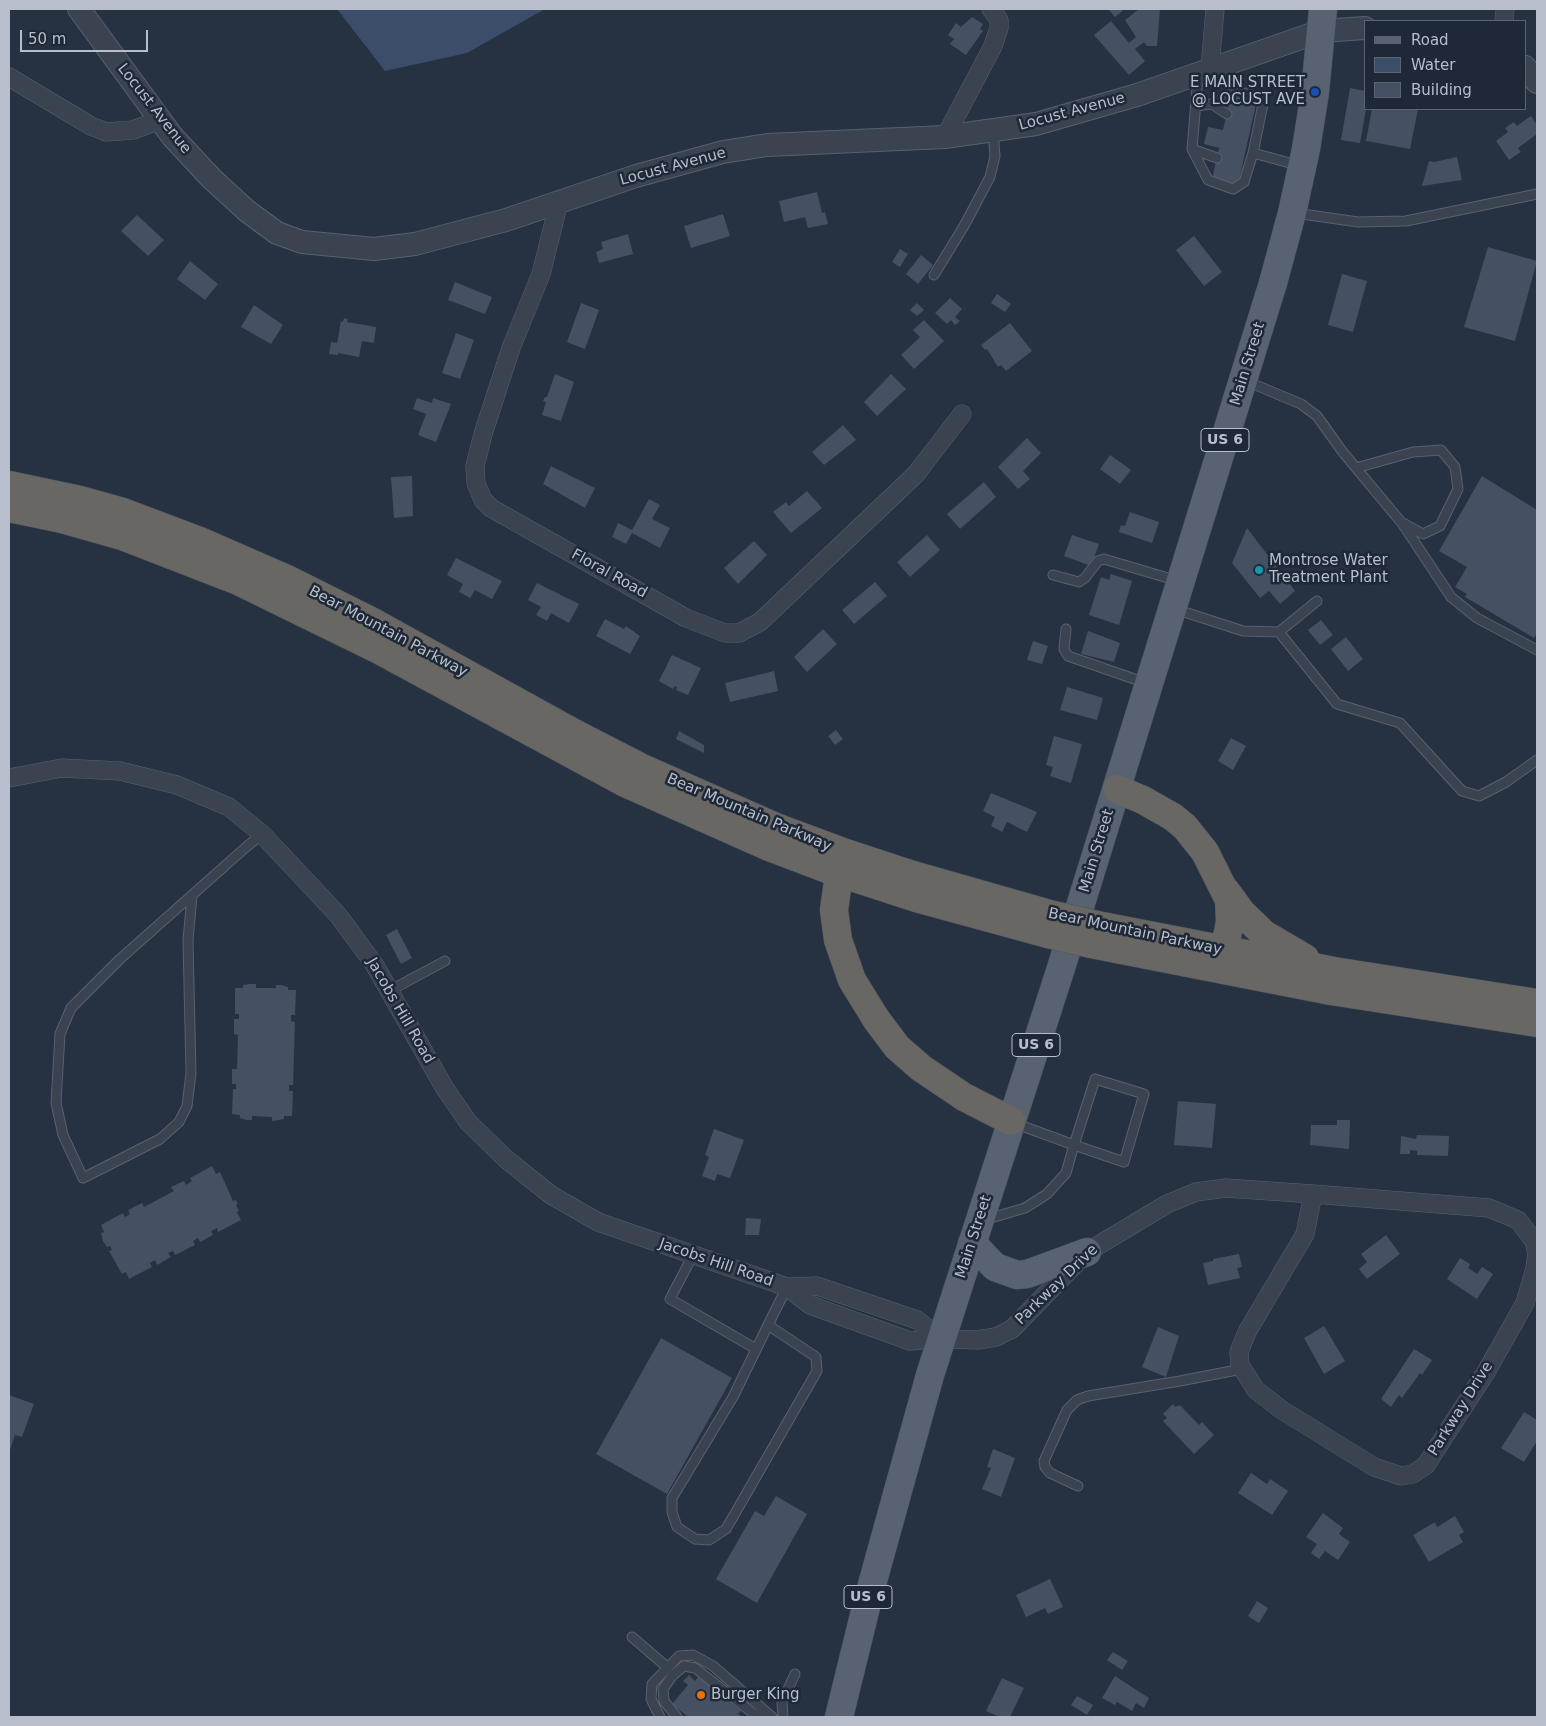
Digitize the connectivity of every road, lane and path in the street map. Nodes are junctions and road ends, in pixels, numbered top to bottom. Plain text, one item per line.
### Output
1 (79, 9) edge
2 (991, 9) edge
3 (1215, 9) edge
4 (1322, 20) edge
5 (1364, 28) edge
6 (1526, 68) edge
7 (1204, 71) junction
8 (9, 77) edge
9 (1537, 82) edge
10 (1212, 104) junction
11 (1196, 106) junction
12 (1227, 114) dead end
13 (160, 120) junction
14 (994, 130) junction
15 (945, 137) junction
16 (1192, 148) junction
17 (1253, 153) junction
18 (1217, 158) dead end
19 (1302, 166) junction
20 (1537, 194) edge
21 (559, 202) junction
22 (1292, 213) junction
23 (934, 274) dead end
24 (1243, 380) junction
25 (962, 414) dead end
26 (1356, 468) junction
27 (9, 486) edge
28 (9, 508) edge
29 (1401, 522) junction
30 (1053, 575) dead end
31 (1181, 582) junction
32 (1317, 601) dead end
33 (1172, 608) junction
34 (1066, 629) dead end
35 (1278, 632) junction
36 (1537, 650) edge
37 (1149, 684) junction
38 (1537, 760) edge
39 (9, 778) edge
40 (1117, 789) junction
41 (262, 834) junction
42 (839, 874) junction
43 (1224, 888) junction
44 (192, 896) junction
45 (1050, 924) junction
46 (1094, 935) junction
47 (1224, 951) junction
48 (445, 961) dead end
49 (1334, 971) junction
50 (389, 991) junction
51 (1537, 1003) edge
52 (1537, 1023) edge
53 (1011, 1121) junction
54 (1122, 1133) dead end
55 (1132, 1136) junction
56 (1074, 1145) junction
57 (1313, 1194) junction
58 (976, 1232) junction
59 (1087, 1252) junction
60 (693, 1255) junction
61 (787, 1287) junction
62 (768, 1325) junction
63 (942, 1339) junction
64 (756, 1349) junction
65 (1242, 1369) junction
66 (1078, 1486) dead end
67 (632, 1637) dead end
68 (667, 1667) junction
69 (795, 1674) dead end
70 (660, 1717) edge
71 (678, 1717) edge
72 (771, 1717) edge
73 (783, 1717) edge
74 (840, 1717) edge

1 - 13 street, Locust Avenue
2 - 15 street
3 - 7 street
4 - 5 street, Locust Avenue
4 - 7 street, Locust Avenue
4 - 19 main road, Main Street / US 6
6 - 9 street
7 - 11 lane
7 - 14 street, Locust Avenue
8 - 13 street
10 - 11 lane
10 - 12 lane
10 - 17 lane
11 - 16 lane
13 - 21 street, Locust Avenue
14 - 15 street, Locust Avenue
14 - 23 lane
15 - 21 street, Locust Avenue
16 - 17 lane
16 - 18 lane
17 - 19 lane
19 - 22 main road, Main Street / US 6
20 - 22 lane
21 - 25 street, Floral Road
22 - 24 main road, Main Street / US 6
24 - 26 lane
24 - 31 main road, Main Street / US 6
26 - 29 lane
26 - 29 lane
27 - 45 highway, Bear Mountain Parkway
28 - 42 highway, Bear Mountain Parkway
29 - 36 lane
30 - 31 lane
31 - 33 main road, Main Street / US 6
32 - 35 lane
33 - 35 lane
33 - 37 main road, Main Street / US 6
34 - 37 lane
35 - 38 lane
37 - 40 main road, Main Street / US 6
39 - 41 street, Jacobs Hill Road
40 - 43 highway
40 - 53 main road, Main Street / US 6
41 - 44 lane
41 - 50 street, Jacobs Hill Road
42 - 45 highway, Bear Mountain Parkway
42 - 53 highway
43 - 47 highway
43 - 49 highway
44 - 44 lane
45 - 46 highway, Bear Mountain Parkway, bridge
46 - 47 highway, Bear Mountain Parkway
46 - 52 highway, Bear Mountain Parkway
47 - 49 highway, Bear Mountain Parkway
48 - 50 lane
49 - 51 highway, Bear Mountain Parkway
50 - 60 street, Jacobs Hill Road
53 - 56 lane
53 - 58 main road, Main Street / US 6
54 - 55 lane
55 - 56 lane
55 - 56 lane
56 - 58 lane
57 - 59 street, Parkway Drive
57 - 65 street
57 - 65 street, Parkway Drive
58 - 59 main road
58 - 63 main road, Main Street / US 6
59 - 63 street, Parkway Drive
60 - 61 street, Jacobs Hill Road
60 - 64 lane
61 - 62 lane
61 - 63 street, Jacobs Hill Road
62 - 64 lane
62 - 64 lane
63 - 74 main road, Main Street / US 6
65 - 66 lane
67 - 68 lane
68 - 70 lane
68 - 72 lane
69 - 73 lane
71 - 72 lane

